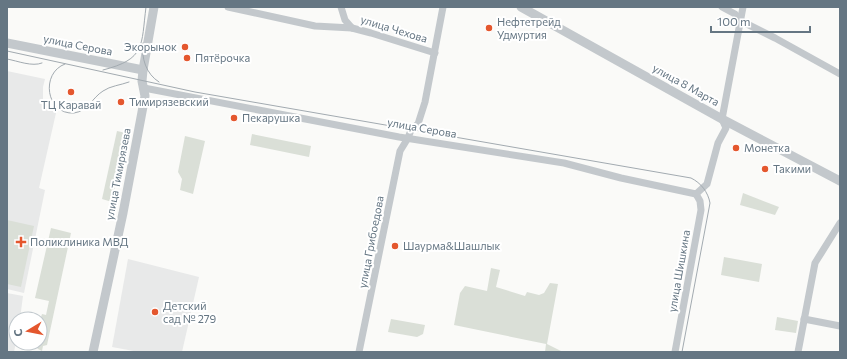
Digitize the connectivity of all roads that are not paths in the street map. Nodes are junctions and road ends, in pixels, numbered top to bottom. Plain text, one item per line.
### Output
1 (154, 7) edge
2 (228, 7) edge
3 (341, 7) edge
4 (443, 7) edge
5 (521, 7) edge
6 (722, 7) edge
7 (743, 7) edge
8 (741, 21) junction
9 (352, 28) junction
10 (7, 43) edge
11 (435, 53) junction
12 (144, 70) junction
13 (840, 74) edge
14 (144, 88) junction
15 (722, 119) junction
16 (408, 138) junction
17 (840, 181) edge
18 (696, 194) junction
19 (840, 223) edge
20 (804, 319) junction
21 (840, 326) edge
22 (93, 352) edge
23 (359, 352) edge
24 (675, 352) edge
25 (798, 352) edge

1 - 12 street, улица Тимирязева
2 - 9 street, улица Чехова
3 - 9 street
4 - 11 street
5 - 15 street, улица 8 Марта
6 - 8 street
7 - 8 street
8 - 13 street
8 - 15 street
9 - 11 street, улица Чехова
10 - 12 street, улица Серова
11 - 16 street, улица Грибоедова
12 - 14 street, улица Тимирязева
14 - 16 street, улица Серова
14 - 22 street, улица Тимирязева
15 - 17 street, улица 8 Марта
15 - 18 street
16 - 18 street, улица Серова
16 - 23 street, улица Грибоедова
18 - 24 street, улица Шишкина
19 - 20 street
20 - 21 street
20 - 25 street

